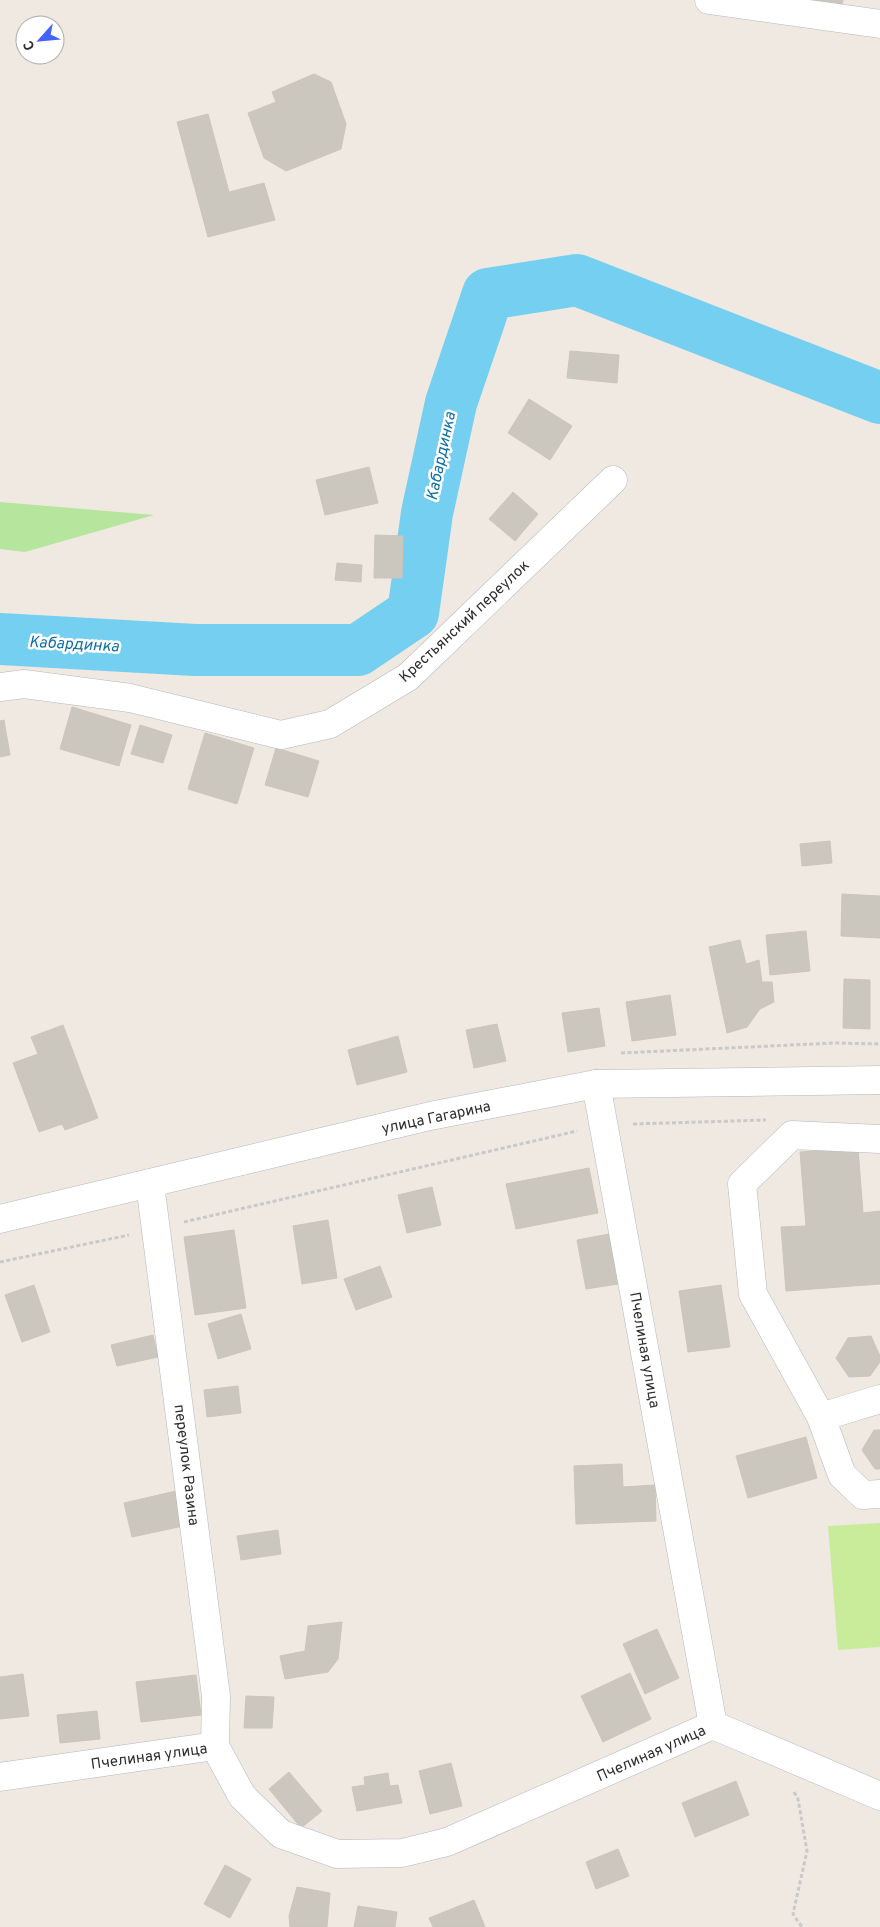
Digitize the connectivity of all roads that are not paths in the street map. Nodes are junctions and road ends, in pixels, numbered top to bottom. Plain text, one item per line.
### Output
1 (709, 0) edge
2 (880, 24) edge
3 (614, 480) dead end
4 (0, 687) edge
5 (880, 1080) edge
6 (596, 1084) junction
7 (880, 1139) edge
8 (150, 1184) junction
9 (0, 1219) edge
10 (880, 1399) edge
11 (821, 1417) junction
12 (880, 1494) edge
13 (713, 1725) junction
14 (214, 1746) junction
15 (0, 1777) edge
16 (880, 1796) edge

1 - 2 street
3 - 4 street, Крестьянский переулок
5 - 6 street, улица Гагарина
6 - 8 street, улица Гагарина
6 - 13 street, Пчелиная улица
7 - 11 street
8 - 9 street, улица Гагарина
8 - 14 street, переулок Разина
10 - 11 street
11 - 12 street
13 - 14 street, Пчелиная улица
13 - 16 street
14 - 15 street, Пчелиная улица

